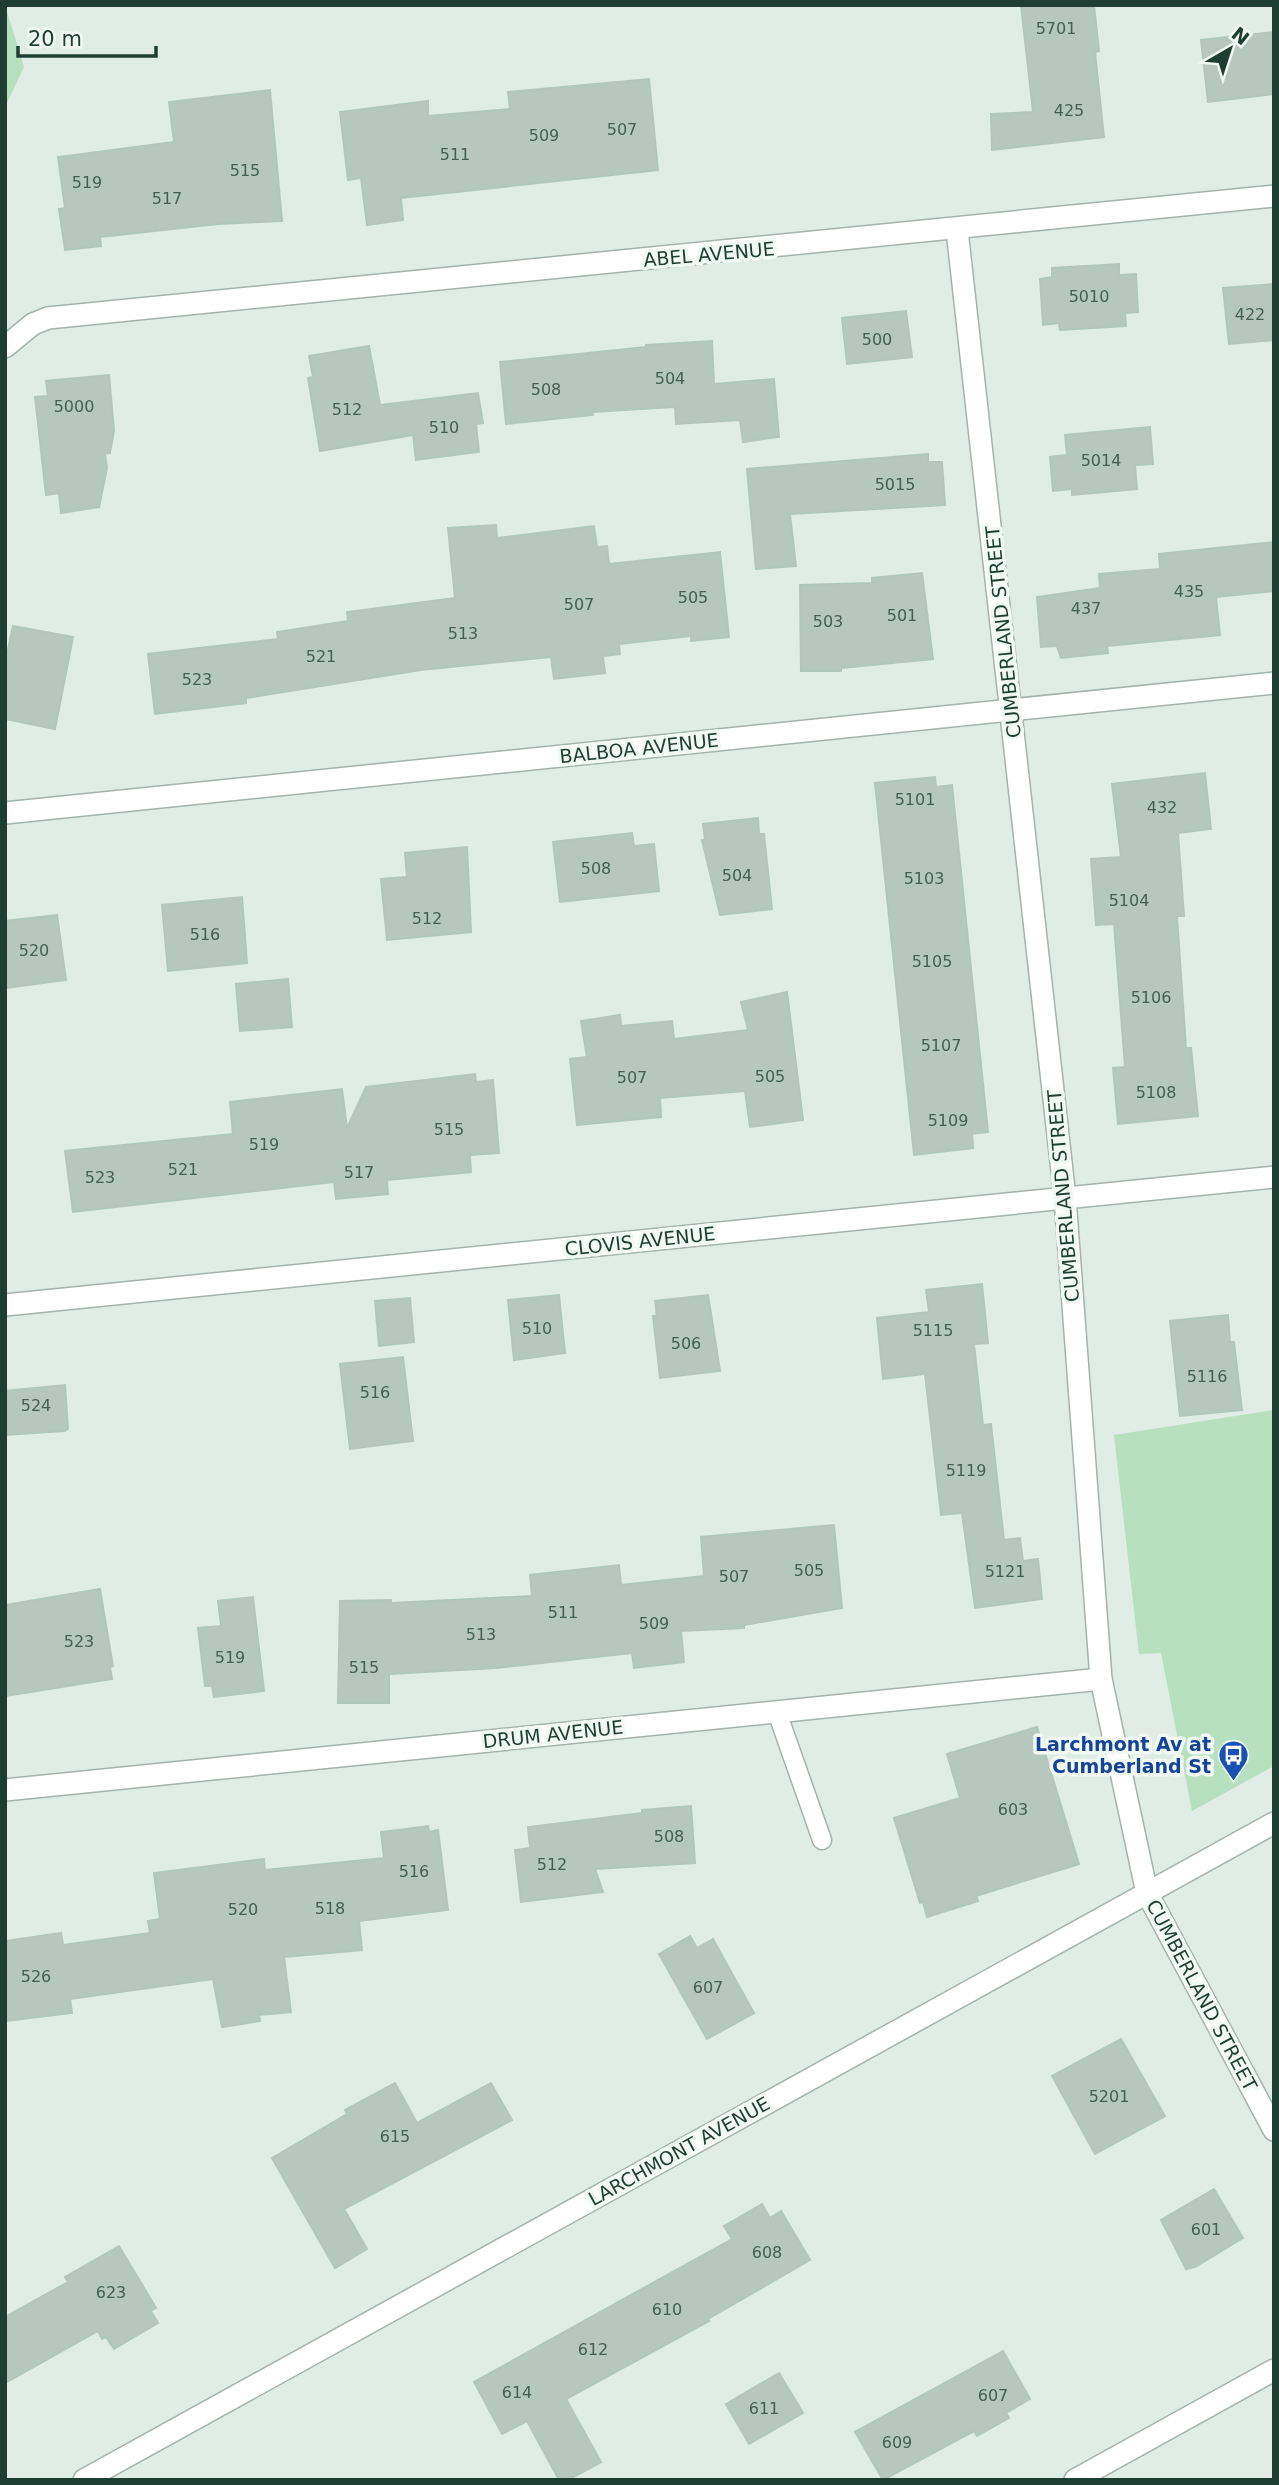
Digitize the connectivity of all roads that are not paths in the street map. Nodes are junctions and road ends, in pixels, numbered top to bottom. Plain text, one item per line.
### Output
1 (1274, 196) edge
2 (957, 230) junction
3 (5, 347) edge
4 (1274, 683) edge
5 (1012, 710) junction
6 (5, 813) edge
7 (1274, 1177) edge
8 (1065, 1198) junction
9 (5, 1305) edge
10 (1101, 1679) junction
11 (777, 1712) junction
12 (5, 1790) edge
13 (1274, 1823) edge
14 (822, 1840) dead end
15 (1147, 1893) junction
16 (1274, 2130) edge
17 (1274, 2370) edge
18 (84, 2480) edge
19 (1075, 2480) edge

1 - 2 street, ABEL AVENUE
2 - 3 street, ABEL AVENUE
2 - 5 street, CUMBERLAND STREET
4 - 5 street, BALBOA AVENUE
5 - 6 street, BALBOA AVENUE
5 - 8 street, CUMBERLAND STREET
7 - 8 street, CLOVIS AVENUE
8 - 9 street, CLOVIS AVENUE
8 - 10 street, CUMBERLAND STREET
10 - 11 street, DRUM AVENUE
10 - 15 street, CUMBERLAND STREET
11 - 12 street, DRUM AVENUE
11 - 14 lane
13 - 15 street, LARCHMONT AVENUE
15 - 16 street, CUMBERLAND STREET
15 - 18 street, LARCHMONT AVENUE
17 - 19 street

